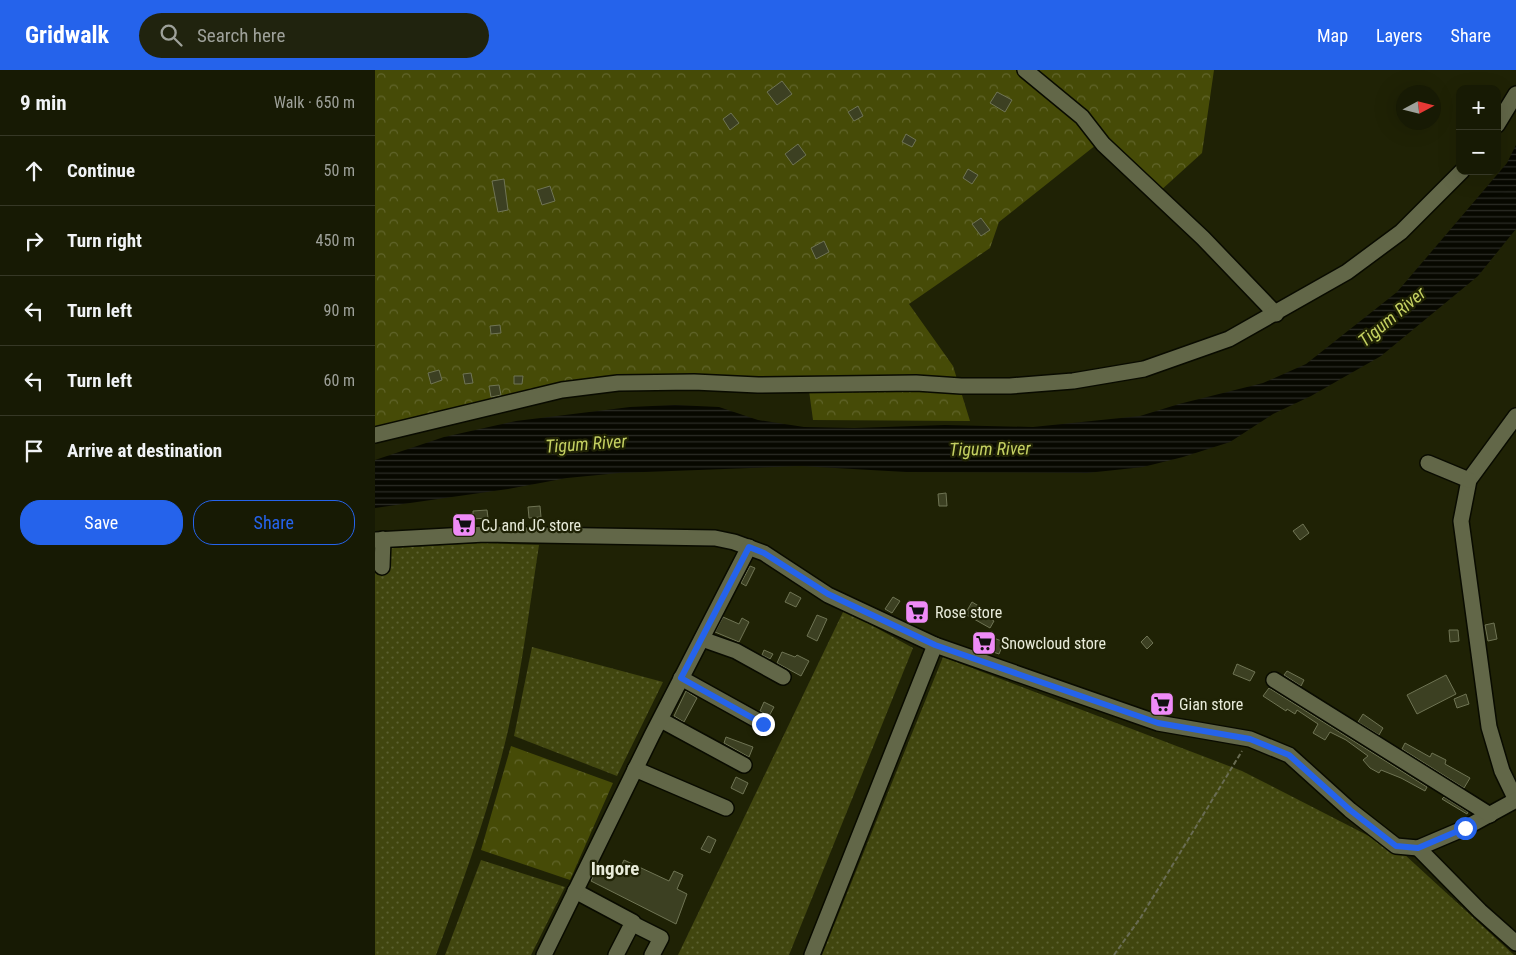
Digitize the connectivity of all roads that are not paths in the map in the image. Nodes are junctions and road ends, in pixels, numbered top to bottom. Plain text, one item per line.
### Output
1 (1025, 70) edge
2 (1516, 94) edge
3 (1501, 119) edge
4 (1458, 175) edge
5 (1276, 314) junction
6 (1516, 416) edge
7 (375, 435) edge
8 (1428, 462) dead end
9 (1469, 480) junction
10 (379, 539) edge
11 (749, 547) junction
12 (382, 567) dead end
13 (702, 639) junction
14 (935, 645) junction
15 (783, 677) dead end
16 (681, 678) junction
17 (1274, 680) dead end
18 (661, 720) junction
19 (763, 724) dead end
20 (744, 765) dead end
21 (635, 769) junction
22 (725, 808) dead end
23 (1490, 815) junction
24 (1418, 848) junction
25 (575, 892) junction
26 (633, 924) junction
27 (1516, 943) edge
28 (544, 955) edge
29 (616, 955) edge
30 (652, 955) edge
31 (812, 955) edge

1 - 5 street
2 - 3 street
4 - 5 street
5 - 7 street
6 - 9 street
8 - 9 street
9 - 23 street
10 - 11 street
10 - 12 street
11 - 13 street
11 - 14 street
13 - 15 street
13 - 16 street
14 - 24 street
14 - 31 street
16 - 18 street
16 - 19 street
17 - 23 street
18 - 20 street
18 - 21 street
21 - 22 street
21 - 25 street
23 - 24 street
24 - 27 street
25 - 26 street
25 - 28 street
26 - 29 street
26 - 30 street

